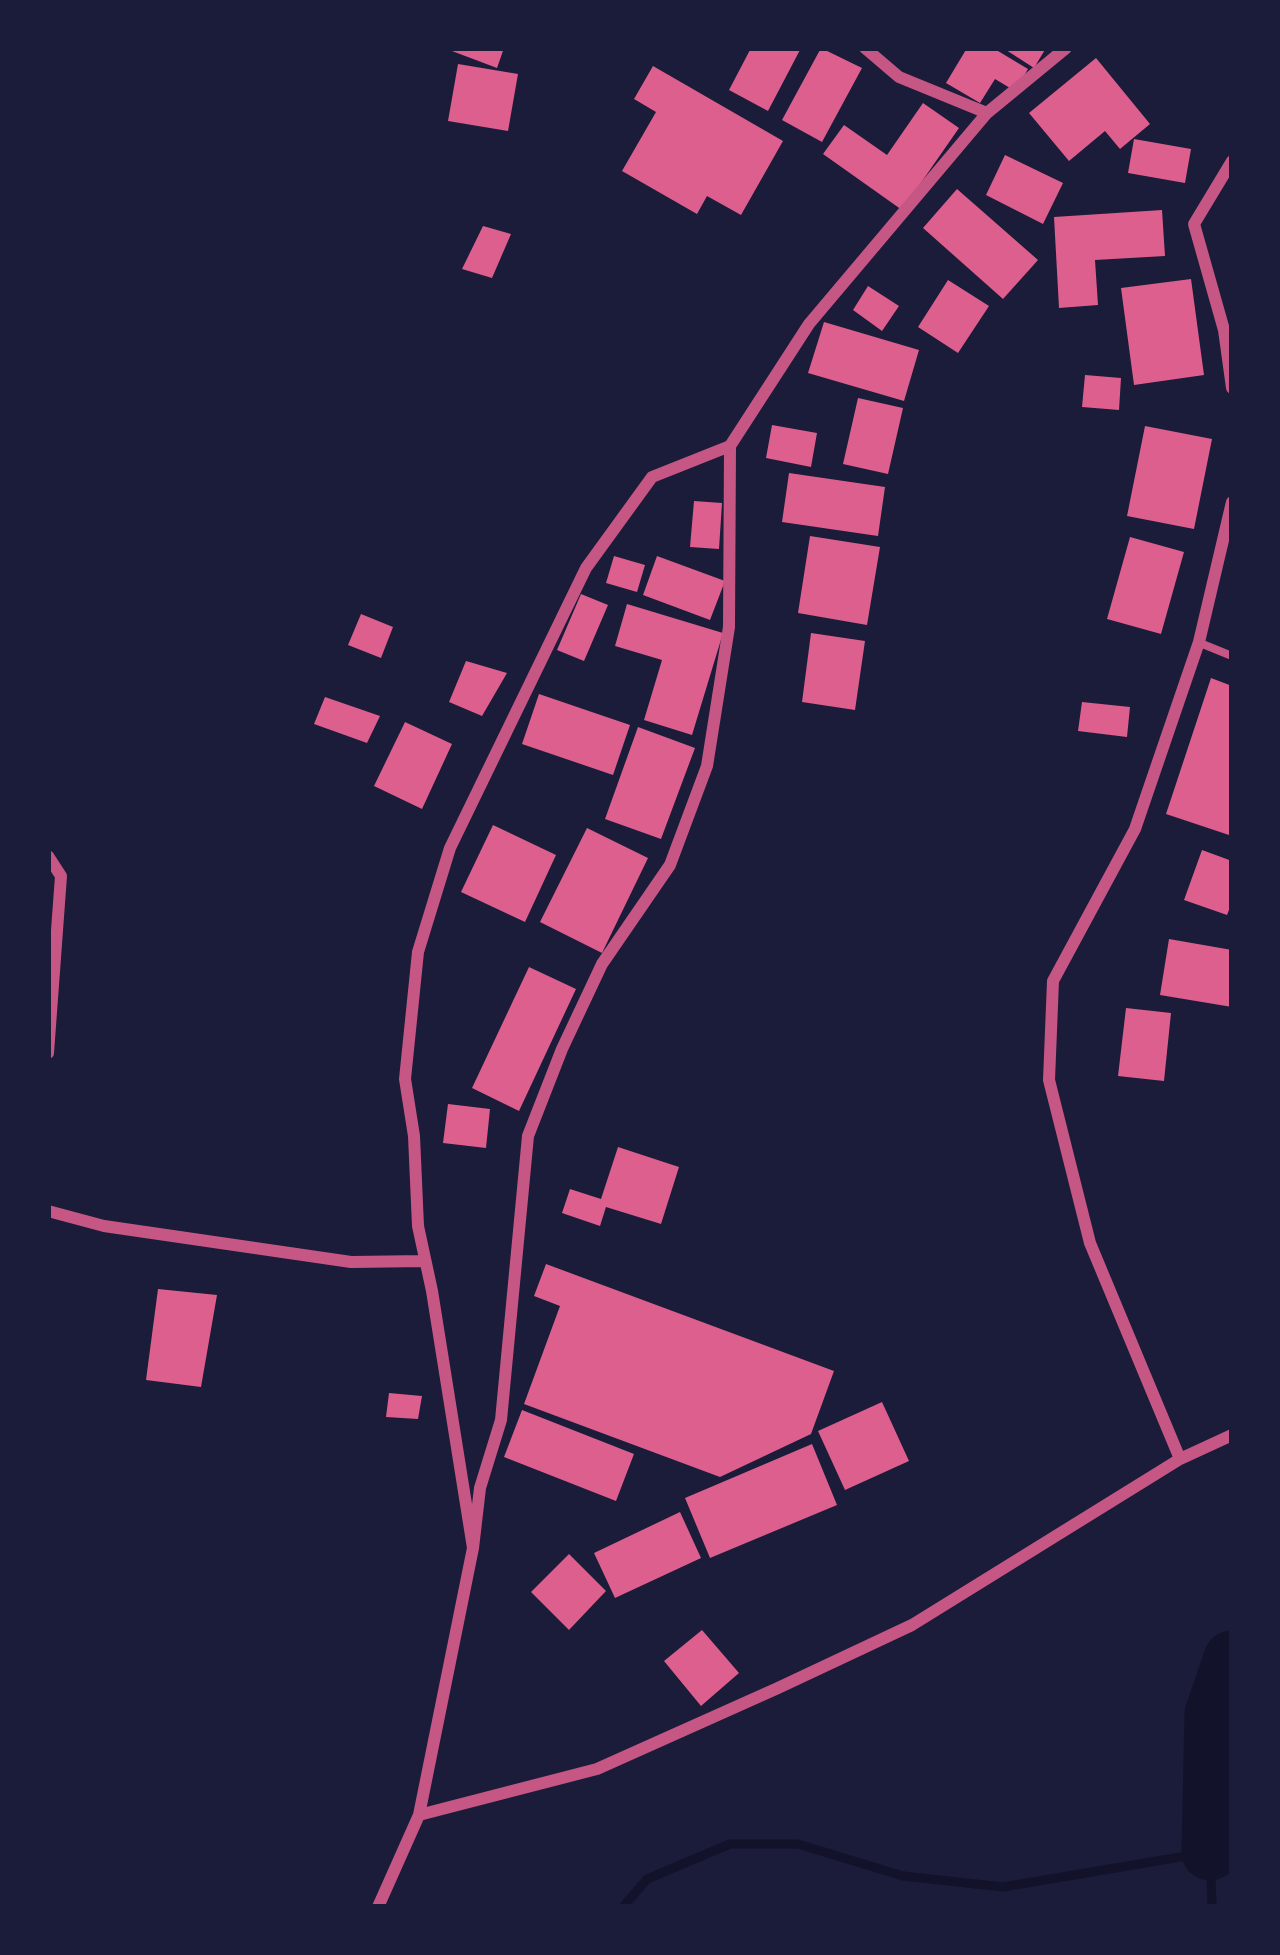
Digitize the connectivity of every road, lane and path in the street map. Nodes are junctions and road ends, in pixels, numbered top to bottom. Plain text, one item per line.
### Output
1 (865, 48) edge
2 (1066, 48) edge
3 (987, 113) junction
4 (1232, 161) edge
5 (1232, 388) edge
6 (730, 446) junction
7 (1232, 502) edge
8 (1199, 642) junction
9 (1232, 656) edge
10 (48, 856) edge
11 (48, 1053) edge
12 (48, 1211) edge
13 (424, 1261) junction
14 (1232, 1435) edge
15 (1180, 1459) junction
16 (473, 1548) junction
17 (418, 1815) junction
18 (378, 1907) edge

1 - 3 street
2 - 3 street
3 - 6 street
4 - 5 street
6 - 13 street
6 - 16 street
7 - 8 street
8 - 9 lane
8 - 15 street
10 - 11 street
12 - 13 street
13 - 16 street
14 - 15 street
15 - 17 street
16 - 17 street
17 - 18 street

